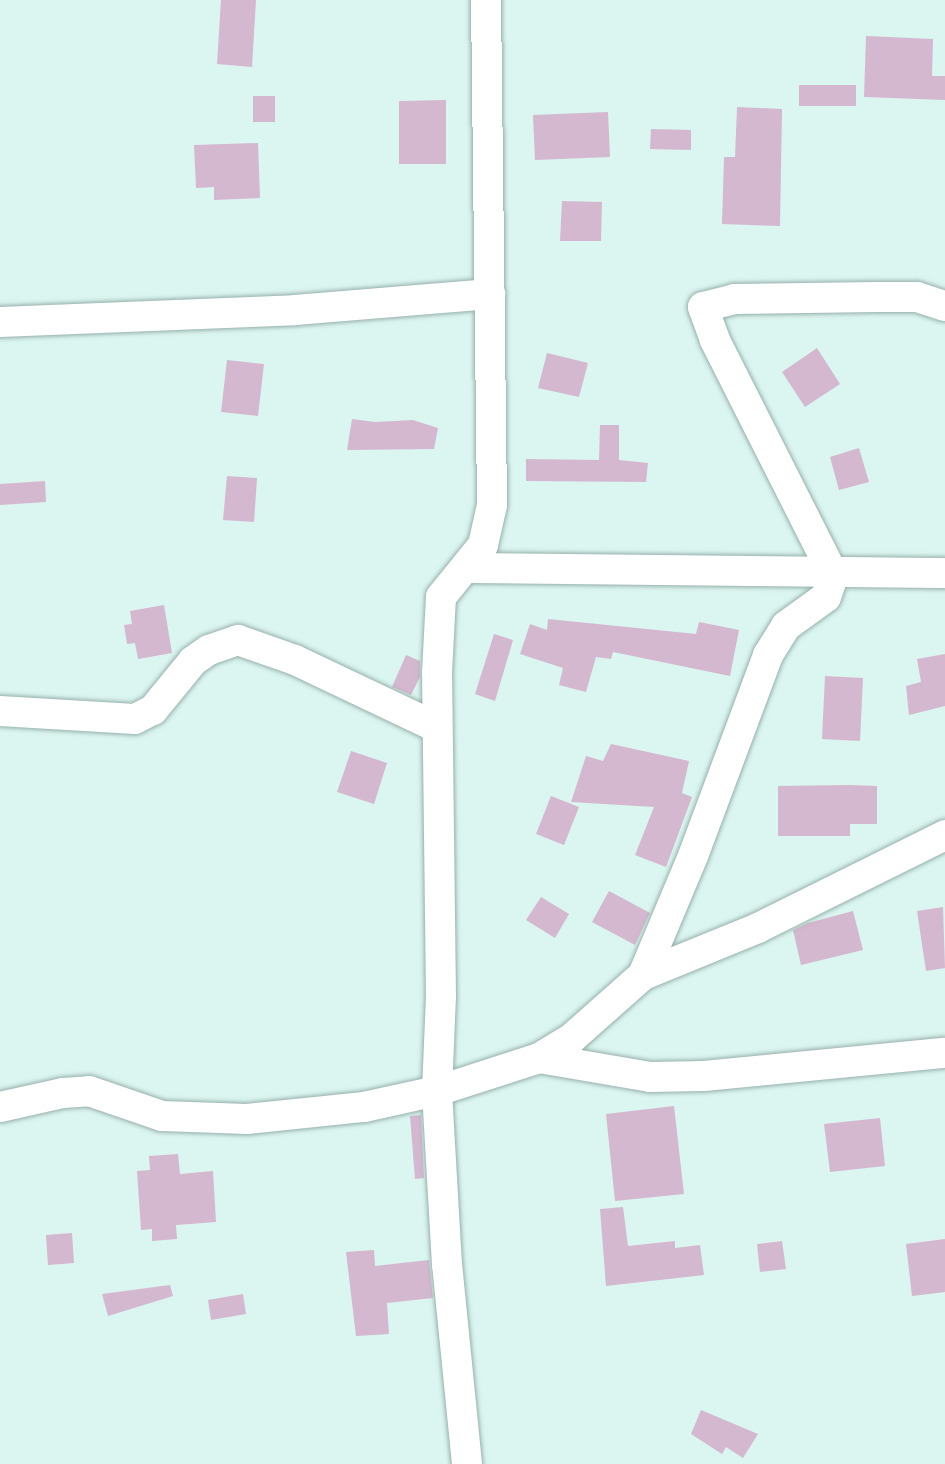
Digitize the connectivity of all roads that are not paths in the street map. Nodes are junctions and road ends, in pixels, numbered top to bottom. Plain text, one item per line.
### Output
1 (486, 0) edge
2 (490, 294) junction
3 (945, 306) edge
4 (0, 322) edge
5 (466, 568) junction
6 (832, 572) junction
7 (945, 573) edge
8 (0, 711) edge
9 (436, 727) junction
10 (945, 835) edge
11 (642, 975) junction
12 (945, 1053) edge
13 (539, 1058) junction
14 (437, 1091) junction
15 (0, 1107) edge
16 (467, 1464) edge

1 - 2 street
2 - 4 street
2 - 5 street
3 - 6 street
5 - 6 street
5 - 9 street
6 - 7 street
6 - 11 street
8 - 9 street
9 - 14 street
10 - 11 street
11 - 13 street
12 - 13 street
13 - 14 street
14 - 15 street
14 - 16 street

